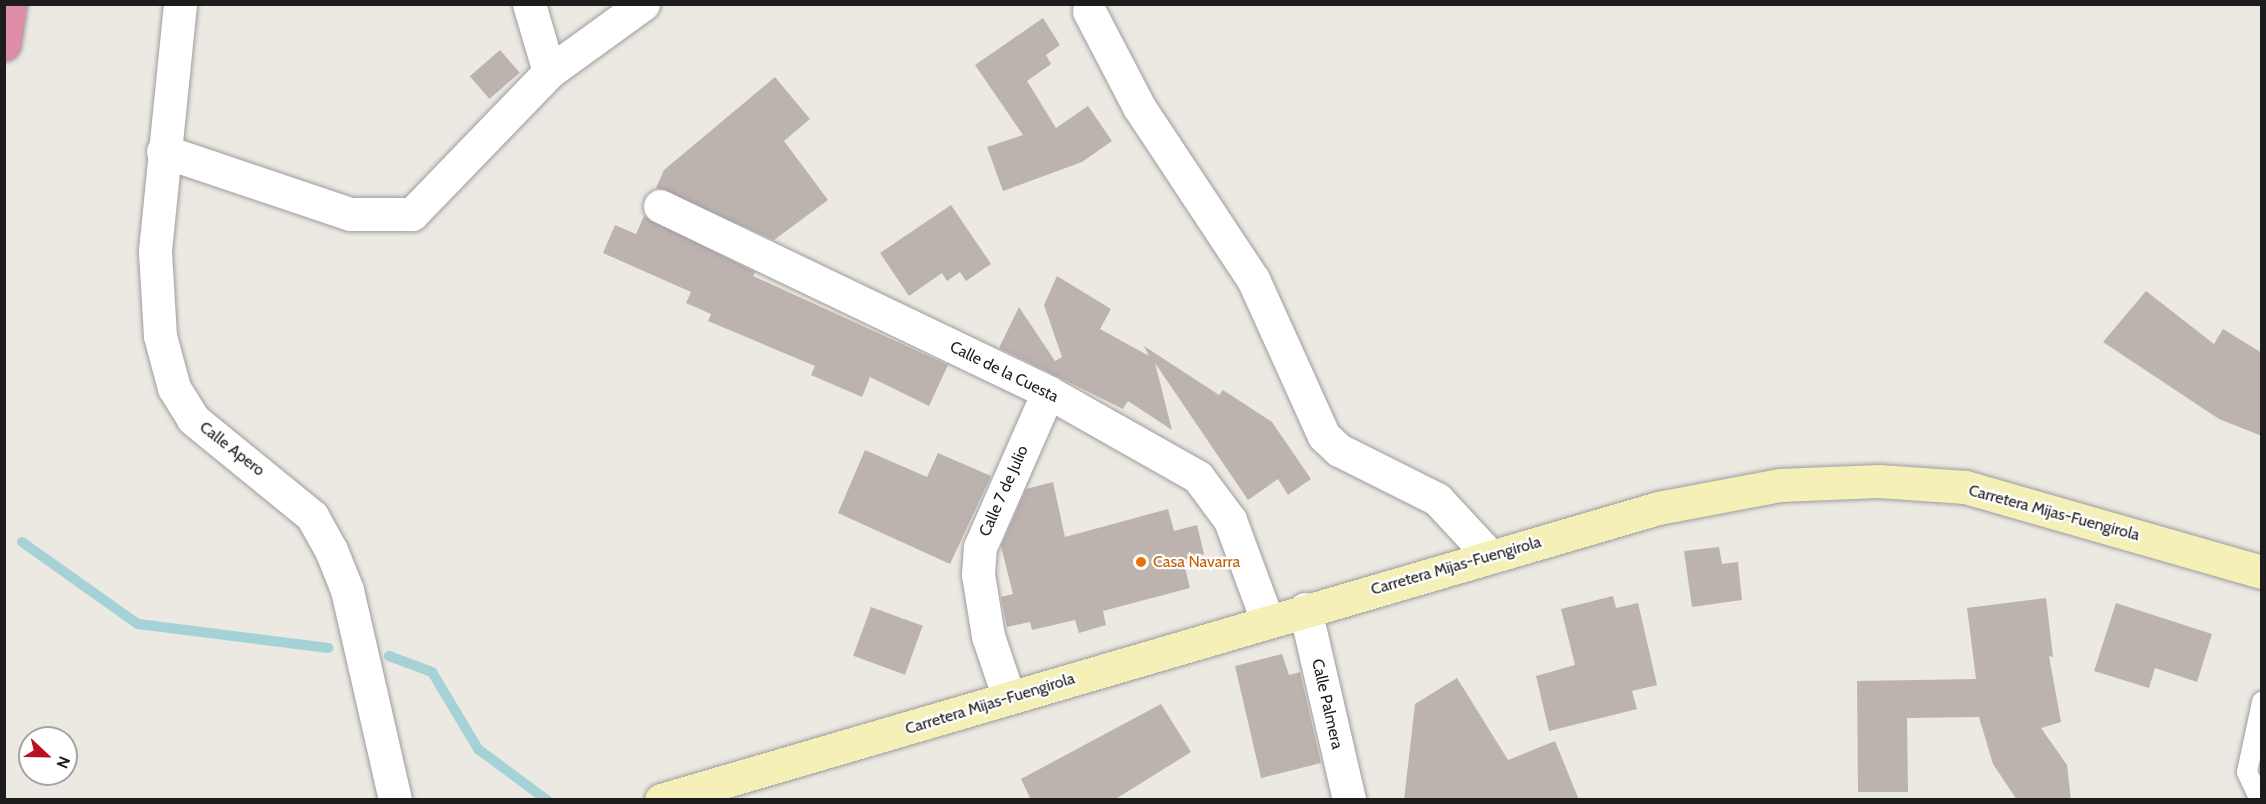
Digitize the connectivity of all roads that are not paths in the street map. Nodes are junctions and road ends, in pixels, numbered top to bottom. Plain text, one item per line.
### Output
1 (10, 4) edge
2 (180, 4) edge
3 (529, 4) edge
4 (643, 4) edge
5 (1089, 11) dead end
6 (4, 44) edge
7 (549, 72) junction
8 (163, 151) junction
9 (660, 206) dead end
10 (1048, 392) junction
11 (1490, 556) junction
12 (2262, 572) edge
13 (1305, 609) junction
14 (1267, 620) junction
15 (1008, 698) junction
16 (2262, 702) edge
17 (395, 800) edge
18 (661, 800) edge
19 (1349, 800) edge
20 (2260, 800) edge

1 - 6 highway
2 - 8 street, Calle Apero
3 - 7 street
4 - 7 street
5 - 11 street
7 - 8 street
8 - 17 street, Calle Apero
9 - 10 street, Calle de la Cuesta
10 - 14 street, Calle de la Cuesta
10 - 15 street, Calle 7 de Julio
11 - 12 main road, Carretera Mijas-Fuengirola
11 - 13 main road, Carretera Mijas-Fuengirola
13 - 14 main road, Carretera Mijas-Fuengirola
13 - 19 street, Calle Palmera
14 - 15 main road, Carretera Mijas-Fuengirola
15 - 18 main road, Carretera Mijas-Fuengirola
16 - 20 lane

